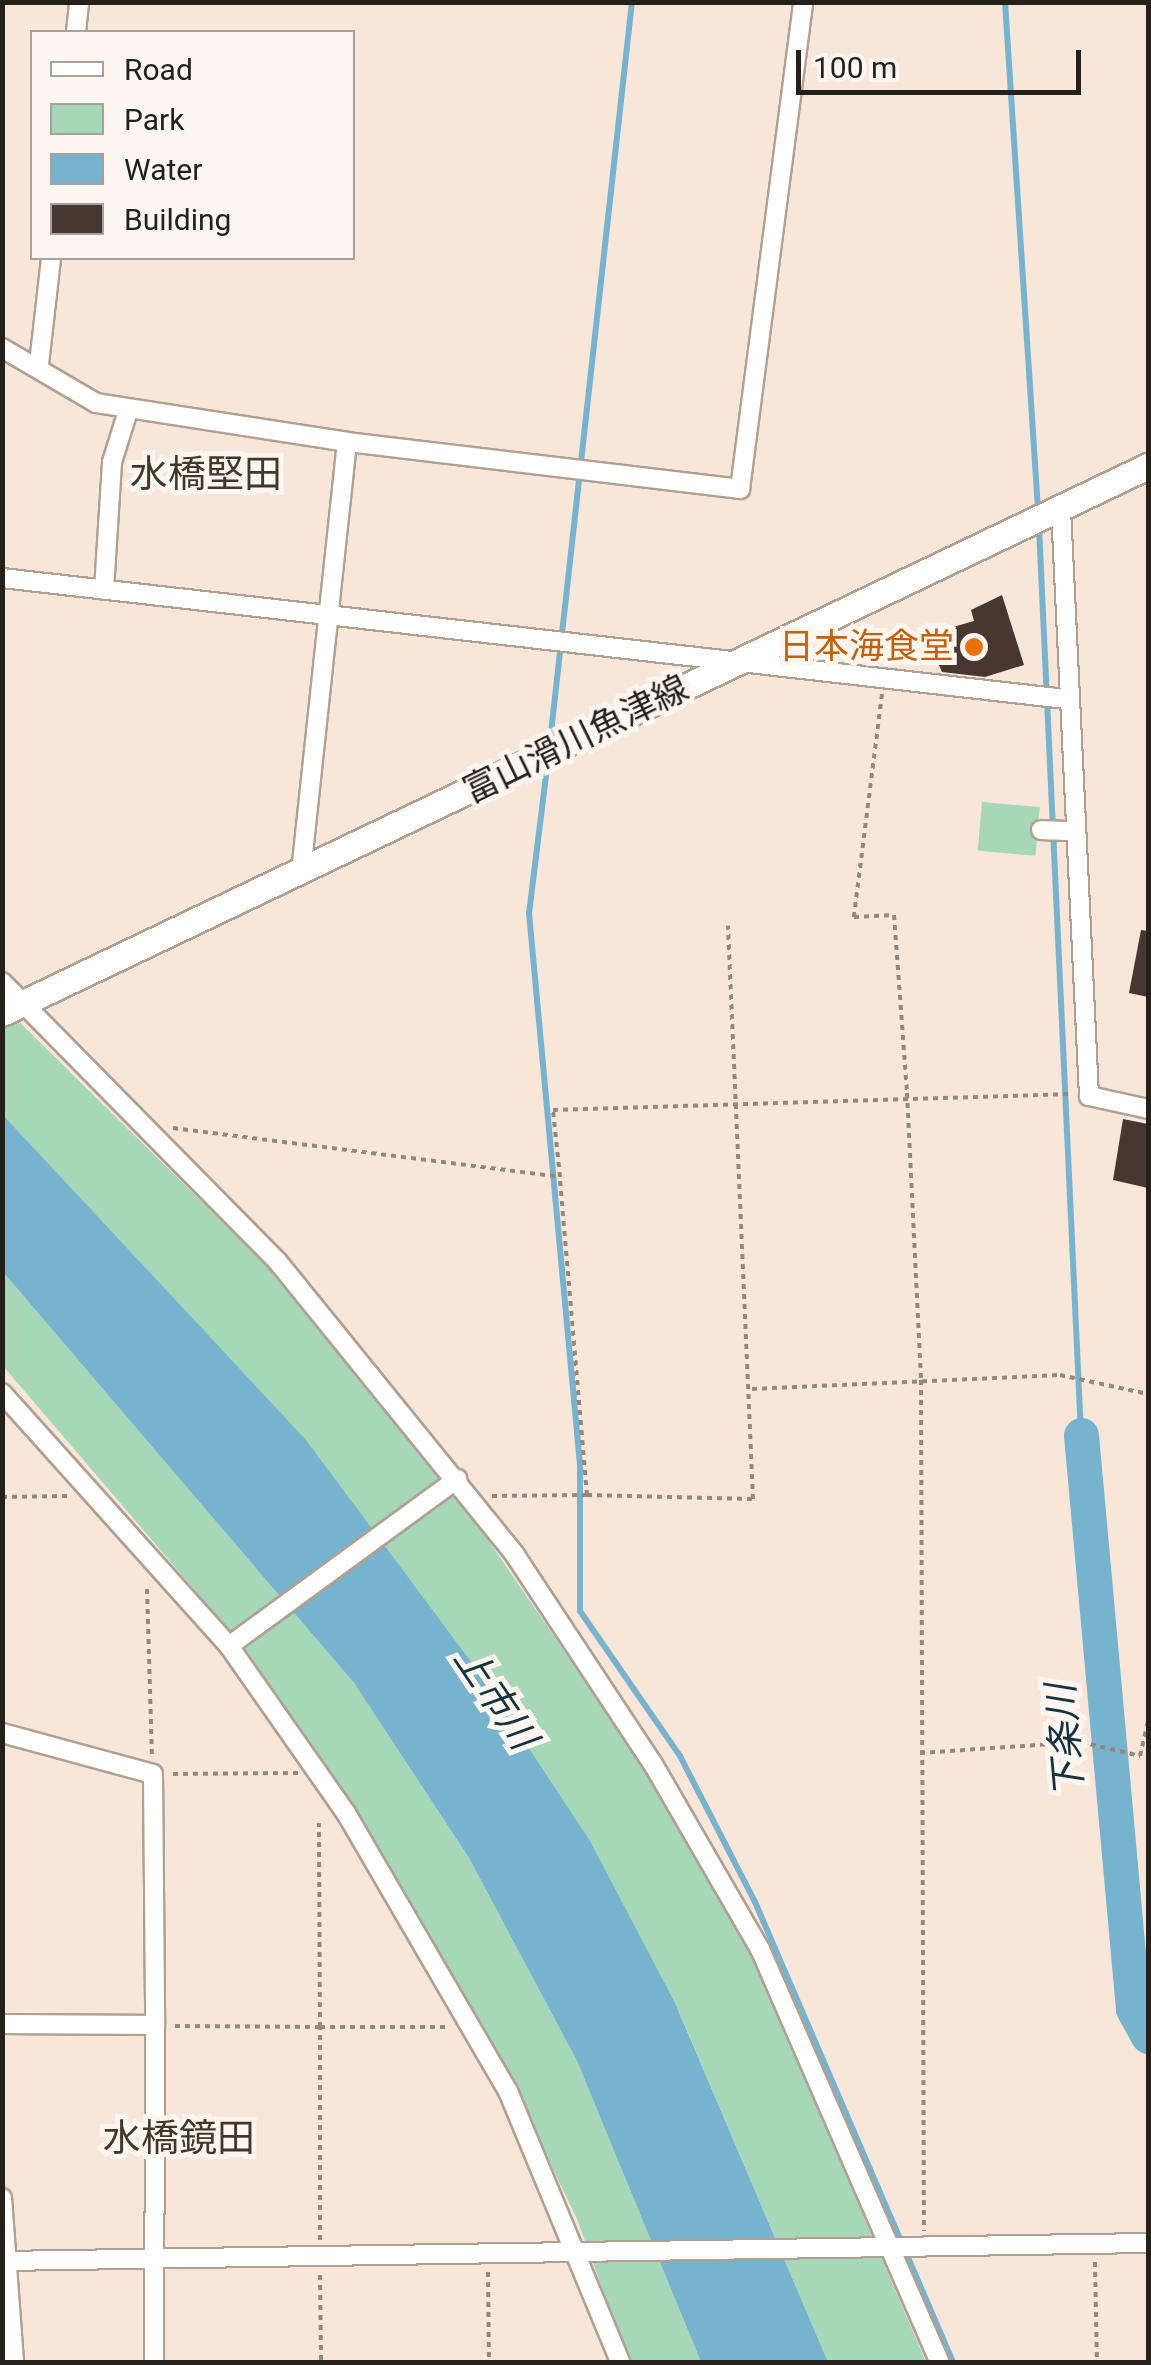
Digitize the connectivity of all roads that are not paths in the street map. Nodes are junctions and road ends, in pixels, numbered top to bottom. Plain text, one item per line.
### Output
1 (79, 2) edge
2 (803, 2) edge
3 (76, 30) edge
4 (51, 260) edge
5 (2, 348) edge
6 (40, 364) junction
7 (128, 411) junction
8 (348, 442) junction
9 (1148, 466) edge
10 (1055, 511) junction
11 (2, 578) edge
12 (104, 590) junction
13 (330, 617) junction
14 (739, 662) junction
15 (1063, 699) junction
16 (1042, 830) dead end
17 (1072, 831) junction
18 (301, 872) junction
19 (2, 982) edge
20 (13, 1008) edge
21 (1148, 1109) edge
22 (2, 1393) edge
23 (457, 1480) junction
24 (229, 1646) junction
25 (2, 1733) edge
26 (2, 2024) edge
27 (155, 2025) junction
28 (2, 2198) edge
29 (1148, 2242) edge
30 (894, 2248) junction
31 (582, 2251) junction
32 (152, 2258) junction
33 (4, 2261) edge
34 (14, 2362) edge
35 (154, 2362) edge
36 (620, 2362) edge
37 (940, 2362) edge

1 - 3 street
2 - 8 street
4 - 6 street
5 - 6 street
6 - 7 street
7 - 8 street
7 - 12 street
8 - 13 street
9 - 10 main road, 富山滑川魚津線
10 - 14 main road, 富山滑川魚津線
10 - 15 street
11 - 12 street
12 - 13 street
13 - 14 street
13 - 18 street
14 - 15 street
14 - 18 main road, 富山滑川魚津線
15 - 17 street
16 - 17 street
17 - 21 street
18 - 20 main road, 富山滑川魚津線
19 - 20 street
20 - 23 street
22 - 24 street
23 - 24 street
23 - 30 street
24 - 31 street
25 - 27 street
26 - 27 street
27 - 32 street
28 - 33 street
29 - 30 street
30 - 31 street
30 - 37 street
31 - 32 street
31 - 36 street
32 - 33 street
32 - 35 street
33 - 34 street

